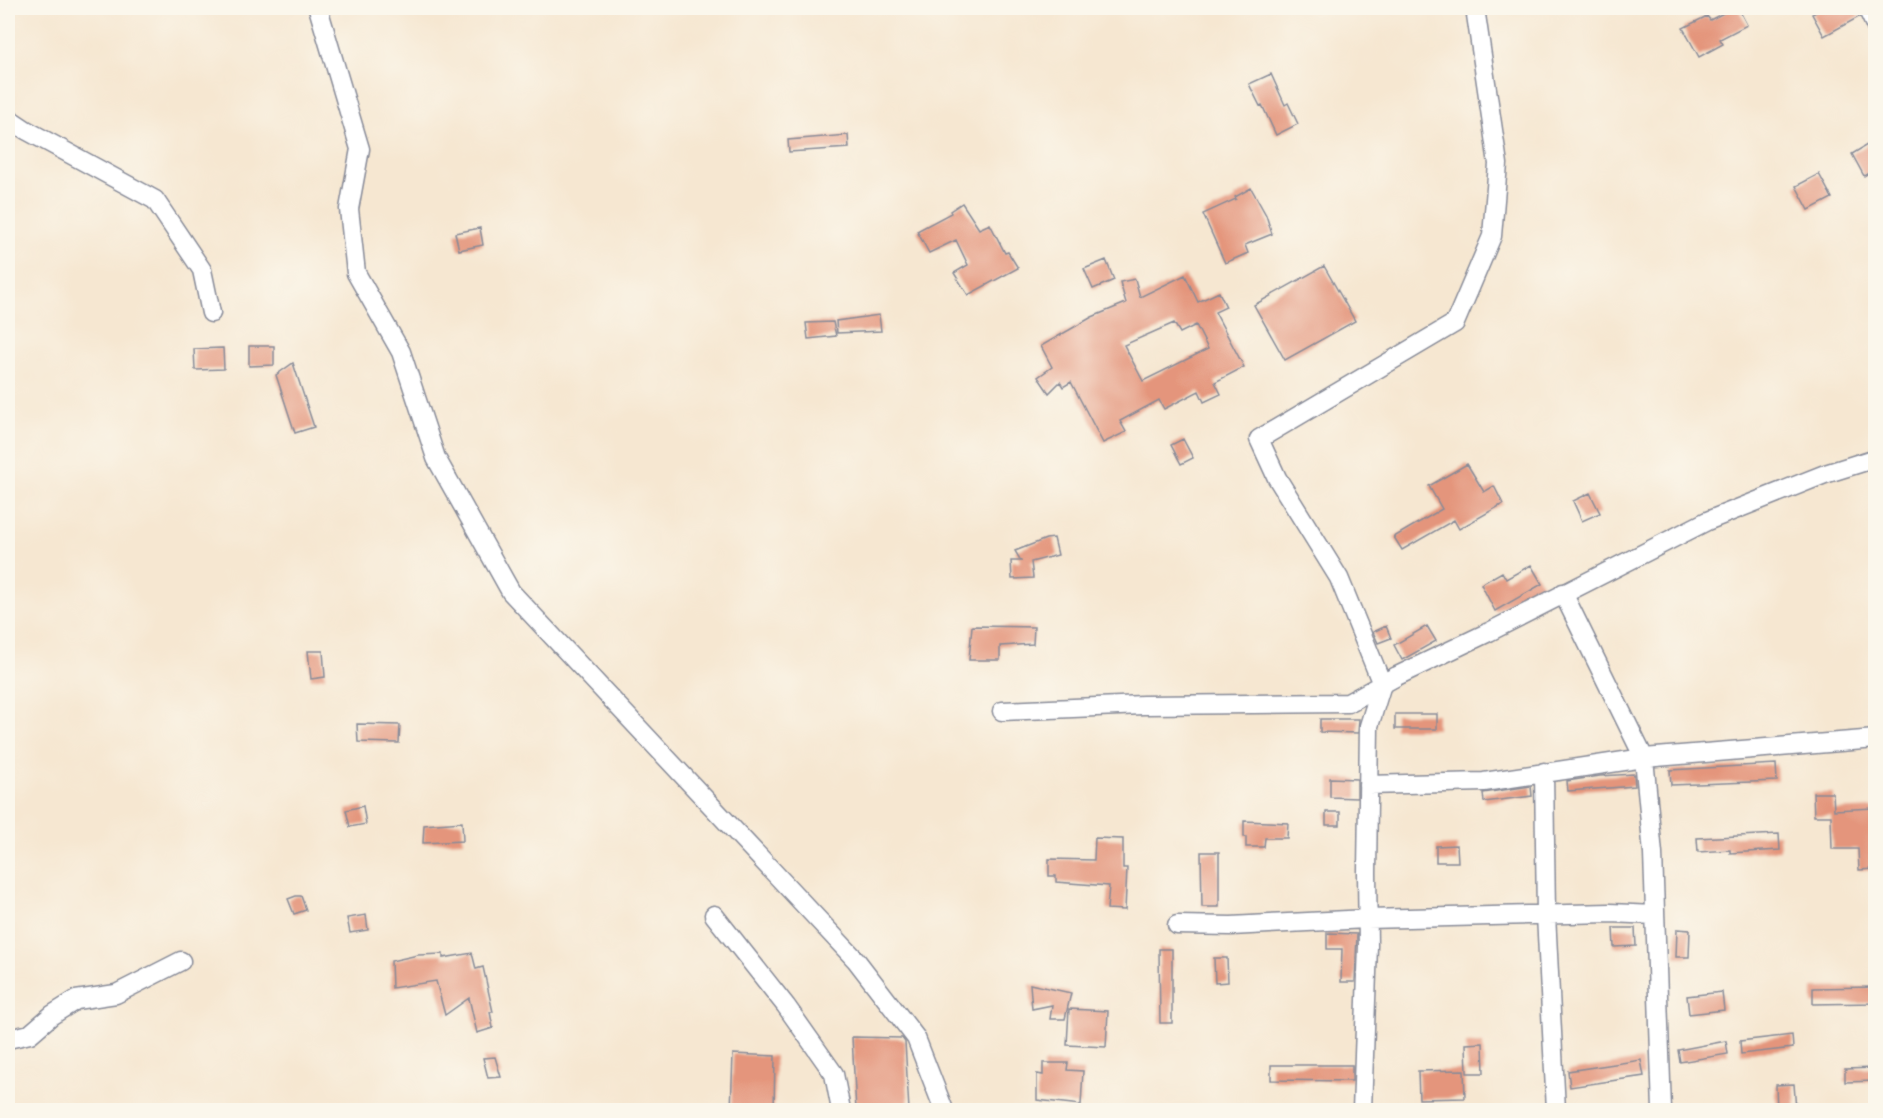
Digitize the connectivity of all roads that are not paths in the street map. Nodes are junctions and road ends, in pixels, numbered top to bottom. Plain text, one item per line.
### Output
1 (318, 8) edge
2 (1475, 8) edge
3 (1867, 8) edge
4 (1875, 27) edge
5 (8, 118) edge
6 (211, 313) dead end
7 (1875, 458) edge
8 (1563, 593) junction
9 (1382, 684) junction
10 (1002, 711) dead end
11 (1875, 739) edge
12 (1644, 758) junction
13 (1544, 772) junction
14 (1368, 785) junction
15 (714, 915) dead end
16 (1546, 915) junction
17 (1655, 915) junction
18 (1367, 919) junction
19 (1176, 925) dead end
20 (181, 961) dead end
21 (8, 1039) edge
22 (841, 1110) edge
23 (944, 1110) edge
24 (1362, 1110) edge
25 (1556, 1110) edge
26 (1662, 1110) edge

1 - 23 street
2 - 9 street
3 - 4 street
5 - 6 street
7 - 8 street
8 - 9 street
8 - 12 street
9 - 10 street
9 - 14 street
11 - 12 street
12 - 13 street
12 - 17 street
13 - 14 street
13 - 16 street
14 - 18 street
15 - 22 street
16 - 17 street
16 - 18 street
16 - 25 street
17 - 26 street
18 - 19 street
18 - 24 street
20 - 21 street

